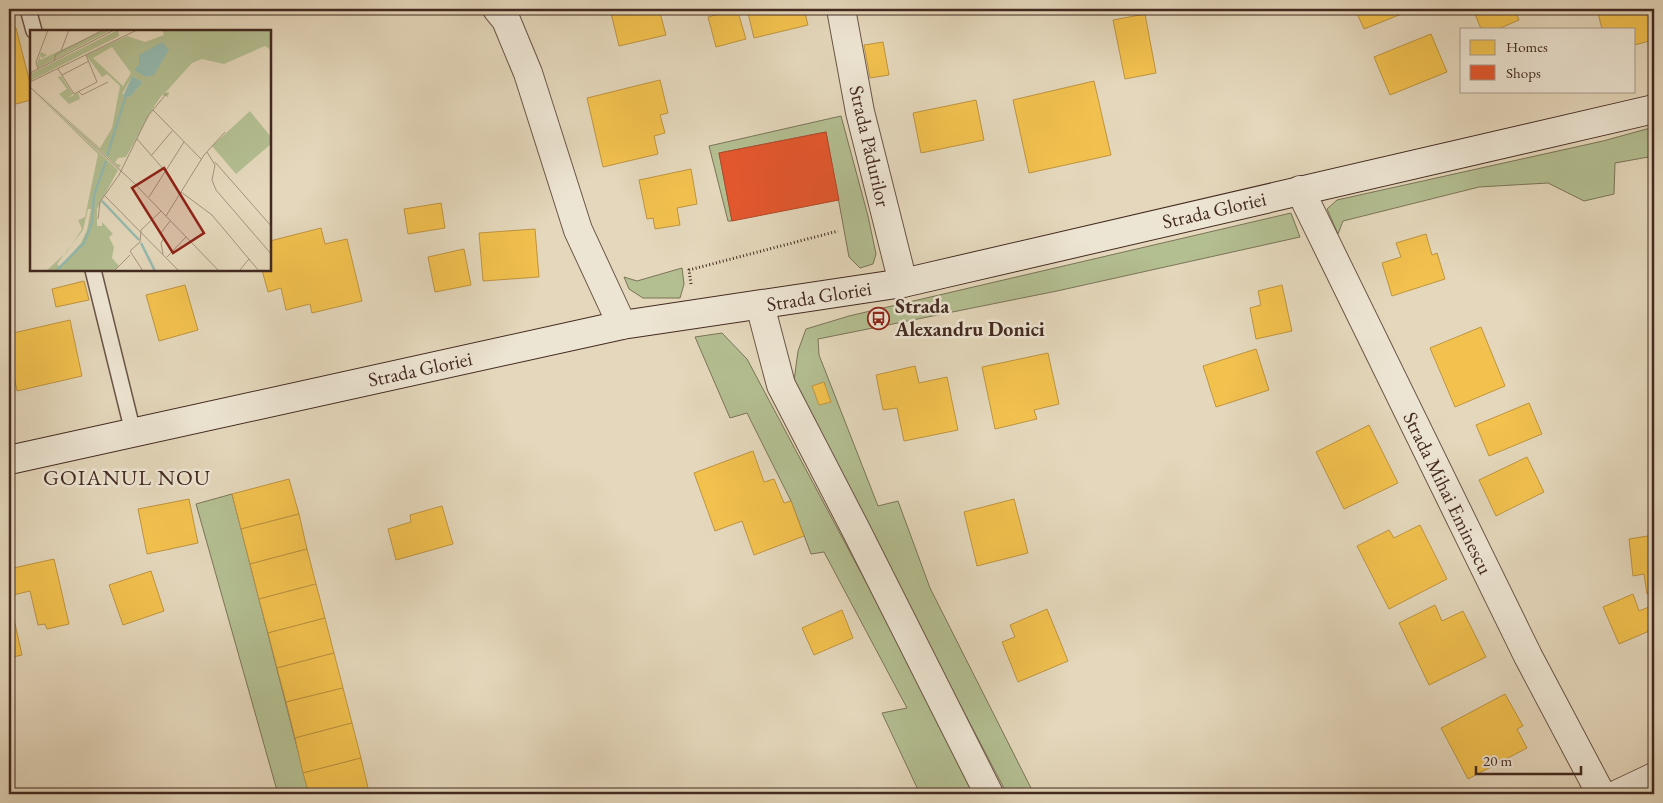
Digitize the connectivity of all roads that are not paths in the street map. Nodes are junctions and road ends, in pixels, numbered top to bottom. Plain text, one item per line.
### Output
1 (28, 9) edge
2 (497, 9) edge
3 (841, 9) edge
4 (34, 30) edge
5 (1654, 109) edge
6 (1300, 190) junction
7 (93, 271) edge
8 (903, 283) junction
9 (760, 305) junction
10 (622, 325) junction
11 (133, 432) junction
12 (9, 460) edge
13 (1654, 777) edge
14 (989, 794) edge
15 (1601, 794) edge
16 (1618, 794) edge

1 - 4 lane
2 - 10 street
3 - 8 street, Strada Pădurilor
5 - 6 street, Strada Gloriei
6 - 8 street, Strada Gloriei
6 - 15 street, Strada Mihai Eminescu
7 - 11 lane
8 - 9 street, Strada Gloriei
9 - 10 street, Strada Gloriei
9 - 14 street
10 - 11 street, Strada Gloriei
11 - 12 street, Strada Gloriei
13 - 16 street

